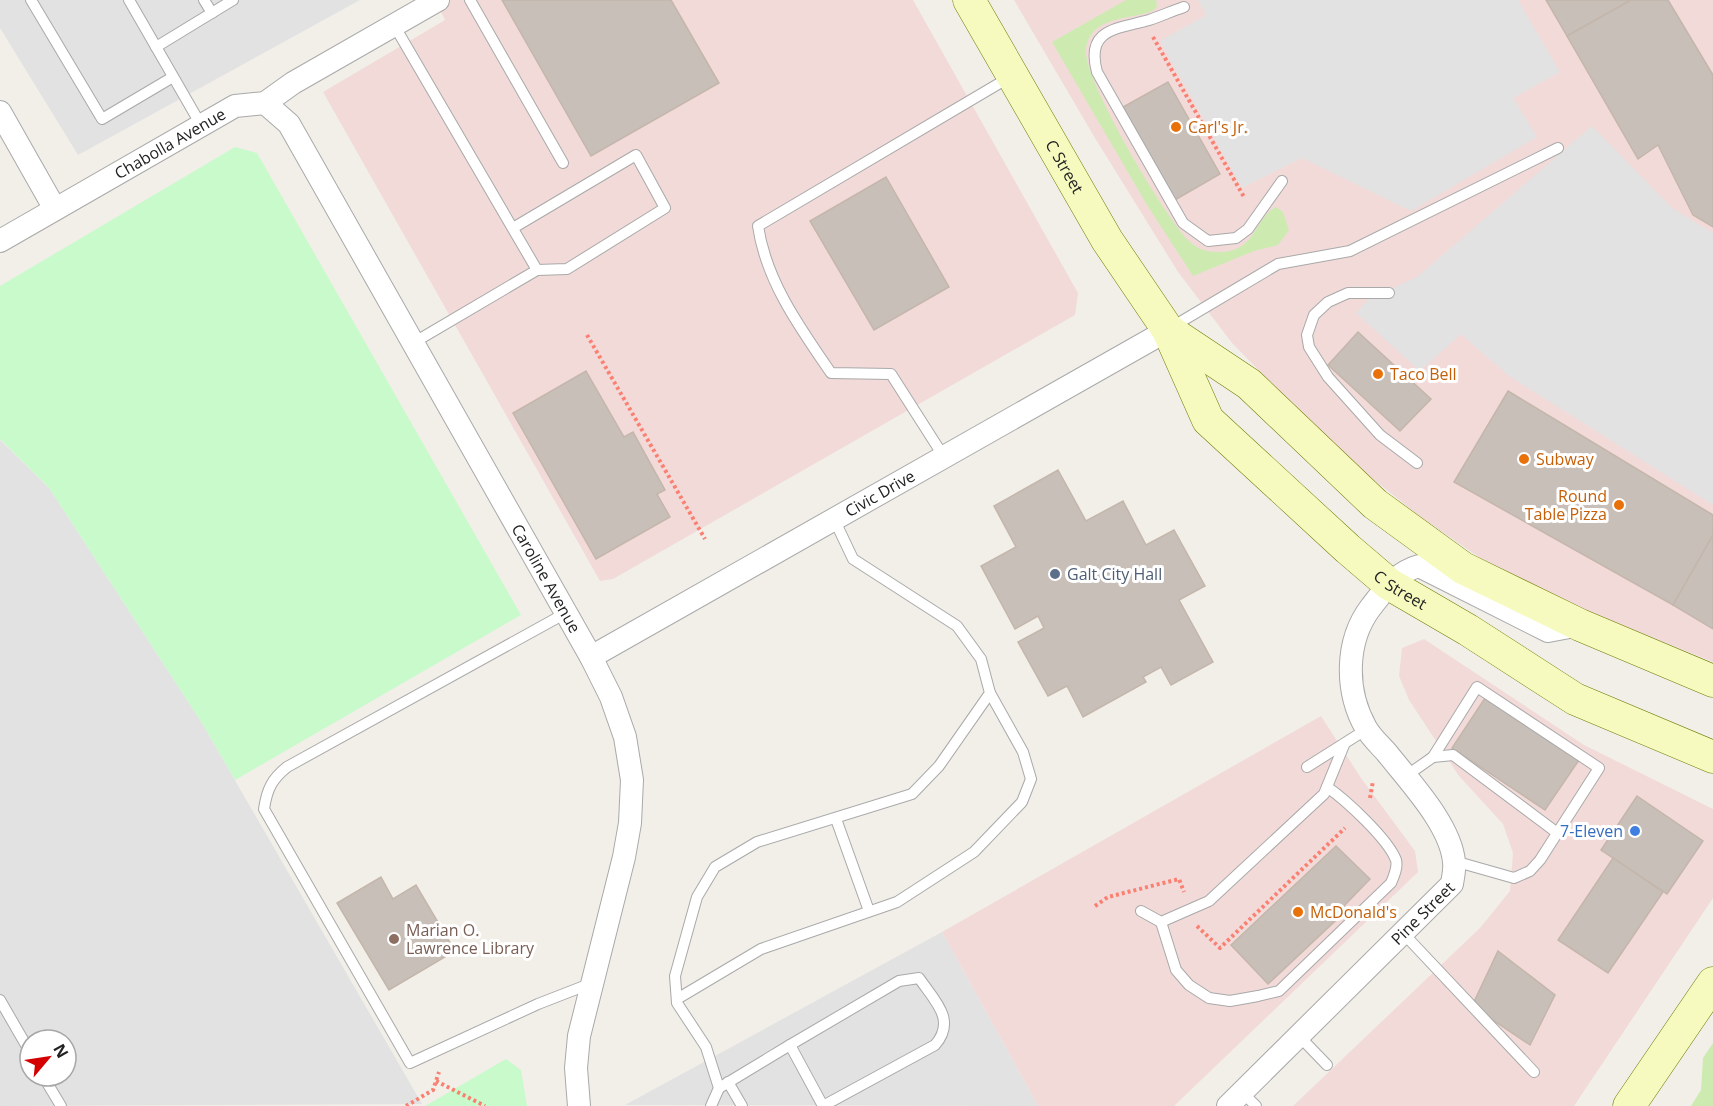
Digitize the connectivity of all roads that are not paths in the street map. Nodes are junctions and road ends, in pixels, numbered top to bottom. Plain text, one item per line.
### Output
1 (31, 0) edge
2 (129, 0) edge
3 (204, 0) edge
4 (233, 0) edge
5 (438, 0) edge
6 (470, 0) edge
7 (969, 0) edge
8 (1184, 6) dead end
9 (212, 13) junction
10 (394, 25) junction
11 (156, 47) junction
12 (1013, 76) junction
13 (173, 77) junction
14 (265, 103) junction
15 (0, 112) edge
16 (201, 125) junction
17 (1558, 148) dead end
18 (563, 163) dead end
19 (1282, 181) dead end
20 (55, 209) junction
21 (513, 228) junction
22 (0, 241) edge
23 (537, 270) junction
24 (1389, 293) dead end
25 (1168, 330) junction
26 (412, 343) junction
27 (944, 457) junction
28 (1417, 463) dead end
29 (834, 519) junction
30 (1389, 584) junction
31 (566, 613) junction
32 (1580, 625) junction
33 (591, 657) junction
34 (1713, 681) edge
35 (990, 693) junction
36 (1366, 729) junction
37 (1344, 745) junction
38 (1433, 757) junction
39 (1713, 757) edge
40 (1307, 767) dead end
41 (1406, 776) junction
42 (1327, 787) junction
43 (836, 819) junction
44 (1556, 832) junction
45 (1454, 861) junction
46 (869, 911) junction
47 (1141, 911) dead end
48 (1161, 921) junction
49 (1403, 933) junction
50 (592, 983) junction
51 (1713, 984) edge
52 (676, 999) junction
53 (0, 1000) edge
54 (18, 1031) edge
55 (1299, 1036) junction
56 (790, 1045) junction
57 (1327, 1065) dead end
58 (1533, 1072) dead end
59 (724, 1085) junction
60 (51, 1088) edge
61 (1242, 1101) edge
62 (61, 1106) edge
63 (579, 1106) edge
64 (711, 1106) edge
65 (742, 1106) edge
66 (823, 1106) edge
67 (1629, 1106) edge

1 - 13 lane
2 - 11 lane
3 - 9 lane
4 - 9 lane
5 - 10 street, Chabolla Avenue
6 - 18 lane
7 - 12 street, C Street
8 - 19 lane
9 - 11 lane
10 - 14 street, Chabolla Avenue
10 - 21 lane
11 - 13 lane
12 - 25 street, C Street
12 - 27 lane
13 - 16 lane
14 - 16 street, Chabolla Avenue
14 - 26 street, Caroline Avenue
15 - 20 street
16 - 20 street, Chabolla Avenue
17 - 25 lane
20 - 22 street, Chabolla Avenue
21 - 23 lane
21 - 23 lane
23 - 26 lane
24 - 28 lane
25 - 27 street, Civic Drive
25 - 30 street, C Street
25 - 32 street, C Street
26 - 31 street, Caroline Avenue
27 - 29 street, Civic Drive
29 - 33 street, Civic Drive
29 - 35 lane
30 - 32 street, Pine Street
30 - 36 street, Pine Street
30 - 39 street, C Street
31 - 33 street, Caroline Avenue
31 - 50 lane
32 - 34 street, C Street
33 - 50 street, Caroline Avenue
35 - 43 lane
35 - 46 lane
36 - 37 lane
36 - 41 street, Pine Street
37 - 40 lane
37 - 42 lane
38 - 41 lane
38 - 44 lane
38 - 44 lane
41 - 45 street, Pine Street
42 - 48 lane
42 - 48 lane
43 - 46 lane
43 - 52 lane
44 - 45 lane
45 - 49 street, Pine Street
46 - 52 lane
47 - 48 lane
49 - 55 street, Pine Street
49 - 58 lane
50 - 63 street, Caroline Avenue
51 - 67 street
52 - 59 lane
53 - 54 lane
55 - 57 lane
55 - 61 street, Pine Street
56 - 59 lane
56 - 66 lane
56 - 66 lane
59 - 64 lane
59 - 65 lane
60 - 62 lane

